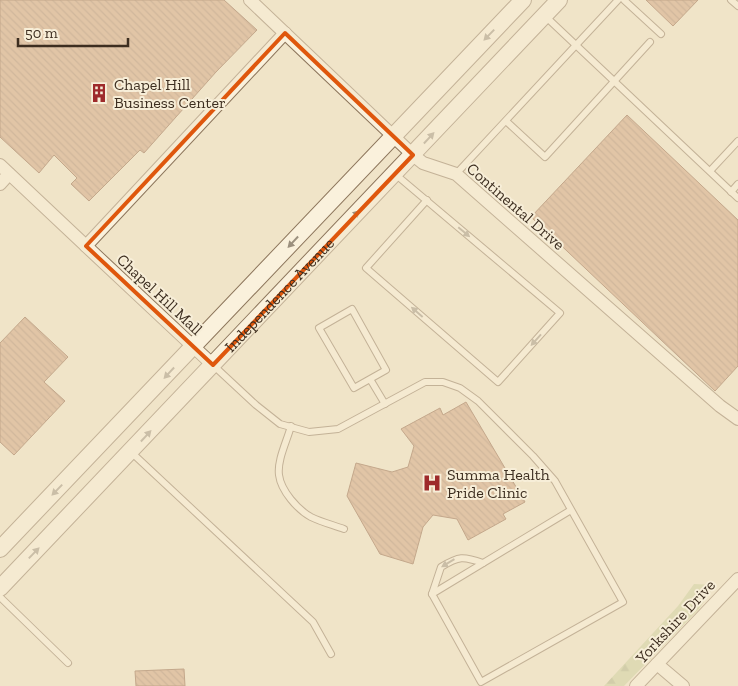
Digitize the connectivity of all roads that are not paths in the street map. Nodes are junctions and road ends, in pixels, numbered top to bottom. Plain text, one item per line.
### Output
1 (250, 0) edge
2 (523, 0) edge
3 (559, 0) edge
4 (618, 0) edge
5 (624, 0) edge
6 (731, 0) edge
7 (738, 6) edge
8 (544, 15) junction
9 (285, 33) junction
10 (661, 34) dead end
11 (650, 42) dead end
12 (576, 45) junction
13 (615, 82) junction
14 (506, 121) junction
15 (393, 136) junction
16 (738, 140) edge
17 (413, 155) junction
18 (4, 170) edge
19 (710, 171) junction
20 (395, 174) junction
21 (456, 174) junction
22 (0, 184) edge
23 (738, 184) edge
24 (731, 192) junction
25 (738, 198) edge
26 (427, 200) junction
27 (86, 246) junction
28 (194, 347) junction
29 (213, 365) junction
30 (370, 379) junction
31 (385, 404) junction
32 (738, 419) edge
33 (291, 426) junction
34 (131, 452) junction
35 (571, 510) junction
36 (344, 529) dead end
37 (0, 550) edge
38 (482, 563) junction
39 (738, 579) edge
40 (0, 588) edge
41 (432, 594) junction
42 (0, 597) edge
43 (331, 654) dead end
44 (68, 663) dead end
45 (657, 664) junction
46 (636, 686) edge
47 (683, 686) edge

1 - 9 street, Continental Drive
2 -> 15 street, Independence Avenue
3 - 8 street, Independence Avenue
4 - 12 lane
5 - 10 lane
6 - 7 lane
8 - 12 lane
17 -> 8 street, Independence Avenue
9 - 15 street, Continental Drive
9 - 27 street
11 - 13 lane
12 - 13 lane
12 - 14 lane
13 - 14 lane
13 - 19 lane
14 - 21 lane
15 - 17 street, Continental Drive
15 -> 28 street, Independence Avenue
16 - 19 lane
17 - 20 street, Independence Avenue
17 - 21 street, Continental Drive
18 - 22 street
18 - 27 street, Chapel Hill Mall
19 - 24 lane
20 - 26 lane
29 -> 20 street, Independence Avenue
21 - 32 street, Continental Drive
23 - 24 lane
24 - 25 lane
26 -> 26 lane
27 - 28 street, Chapel Hill Mall
28 - 29 street, Chapel Hill Mall
28 -> 37 street, Independence Avenue
29 - 33 lane
34 -> 29 street, Independence Avenue
30 - 30 lane
30 - 31 lane
31 - 33 lane
31 - 35 lane
33 - 36 lane
40 -> 34 street, Independence Avenue
34 - 43 lane
35 - 38 lane
35 - 41 lane
38 - 41 lane
38 -> 41 lane
39 - 45 street, Yorkshire Drive
42 - 44 lane
45 - 46 street, Yorkshire Drive
45 - 47 street

